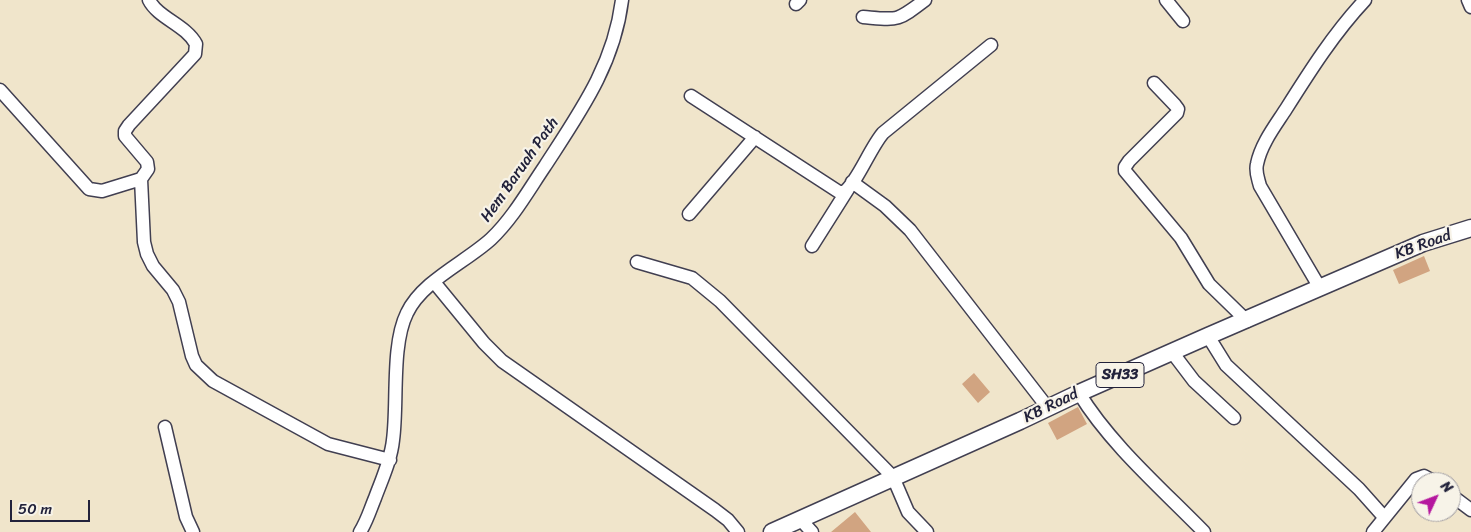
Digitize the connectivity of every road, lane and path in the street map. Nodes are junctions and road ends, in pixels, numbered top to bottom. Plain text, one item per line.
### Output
1 (149, 0) edge
2 (622, 0) edge
3 (924, 0) edge
4 (1166, 0) edge
5 (1365, 0) edge
6 (1468, 0) edge
7 (1471, 7) edge
8 (862, 18) dead end
9 (1183, 21) dead end
10 (991, 45) dead end
11 (1154, 83) dead end
12 (0, 90) edge
13 (691, 96) dead end
14 (755, 137) junction
15 (141, 179) junction
16 (850, 186) junction
17 (689, 214) dead end
18 (1471, 228) edge
19 (812, 246) dead end
20 (637, 262) dead end
21 (434, 282) junction
22 (1320, 288) junction
23 (1247, 320) junction
24 (1208, 336) junction
25 (1172, 352) junction
26 (1079, 393) junction
27 (1048, 408) junction
28 (1234, 418) dead end
29 (165, 428) dead end
30 (390, 460) junction
31 (893, 477) junction
32 (1411, 487) edge
33 (1384, 517) junction
34 (800, 519) junction
35 (193, 532) edge
36 (360, 532) edge
37 (738, 532) edge
38 (772, 532) edge
39 (812, 532) edge
40 (927, 532) edge
41 (1204, 532) edge
42 (1373, 532) edge

1 - 15 street
2 - 21 street, Hem Baruah Path
3 - 8 street
4 - 9 street
5 - 22 street
6 - 7 street
10 - 16 street
11 - 23 street
12 - 15 street
13 - 14 street
14 - 16 street
14 - 17 street
15 - 30 street
16 - 19 street
16 - 27 street
18 - 22 main road, KB Road / SH33
20 - 31 street
21 - 30 street, Hem Baruah Path
21 - 37 street
22 - 23 main road, KB Road / SH33
23 - 24 main road, KB Road / SH33
24 - 25 main road, KB Road / SH33
24 - 33 street
25 - 26 main road, KB Road / SH33
25 - 28 street
26 - 27 main road, KB Road / SH33
26 - 41 street
27 - 31 main road, KB Road / SH33
29 - 35 street
30 - 36 street, Hem Baruah Path
31 - 34 main road, KB Road / SH33
31 - 40 street
32 - 33 street
33 - 42 street
34 - 38 main road, KB Road / SH33
34 - 39 street

